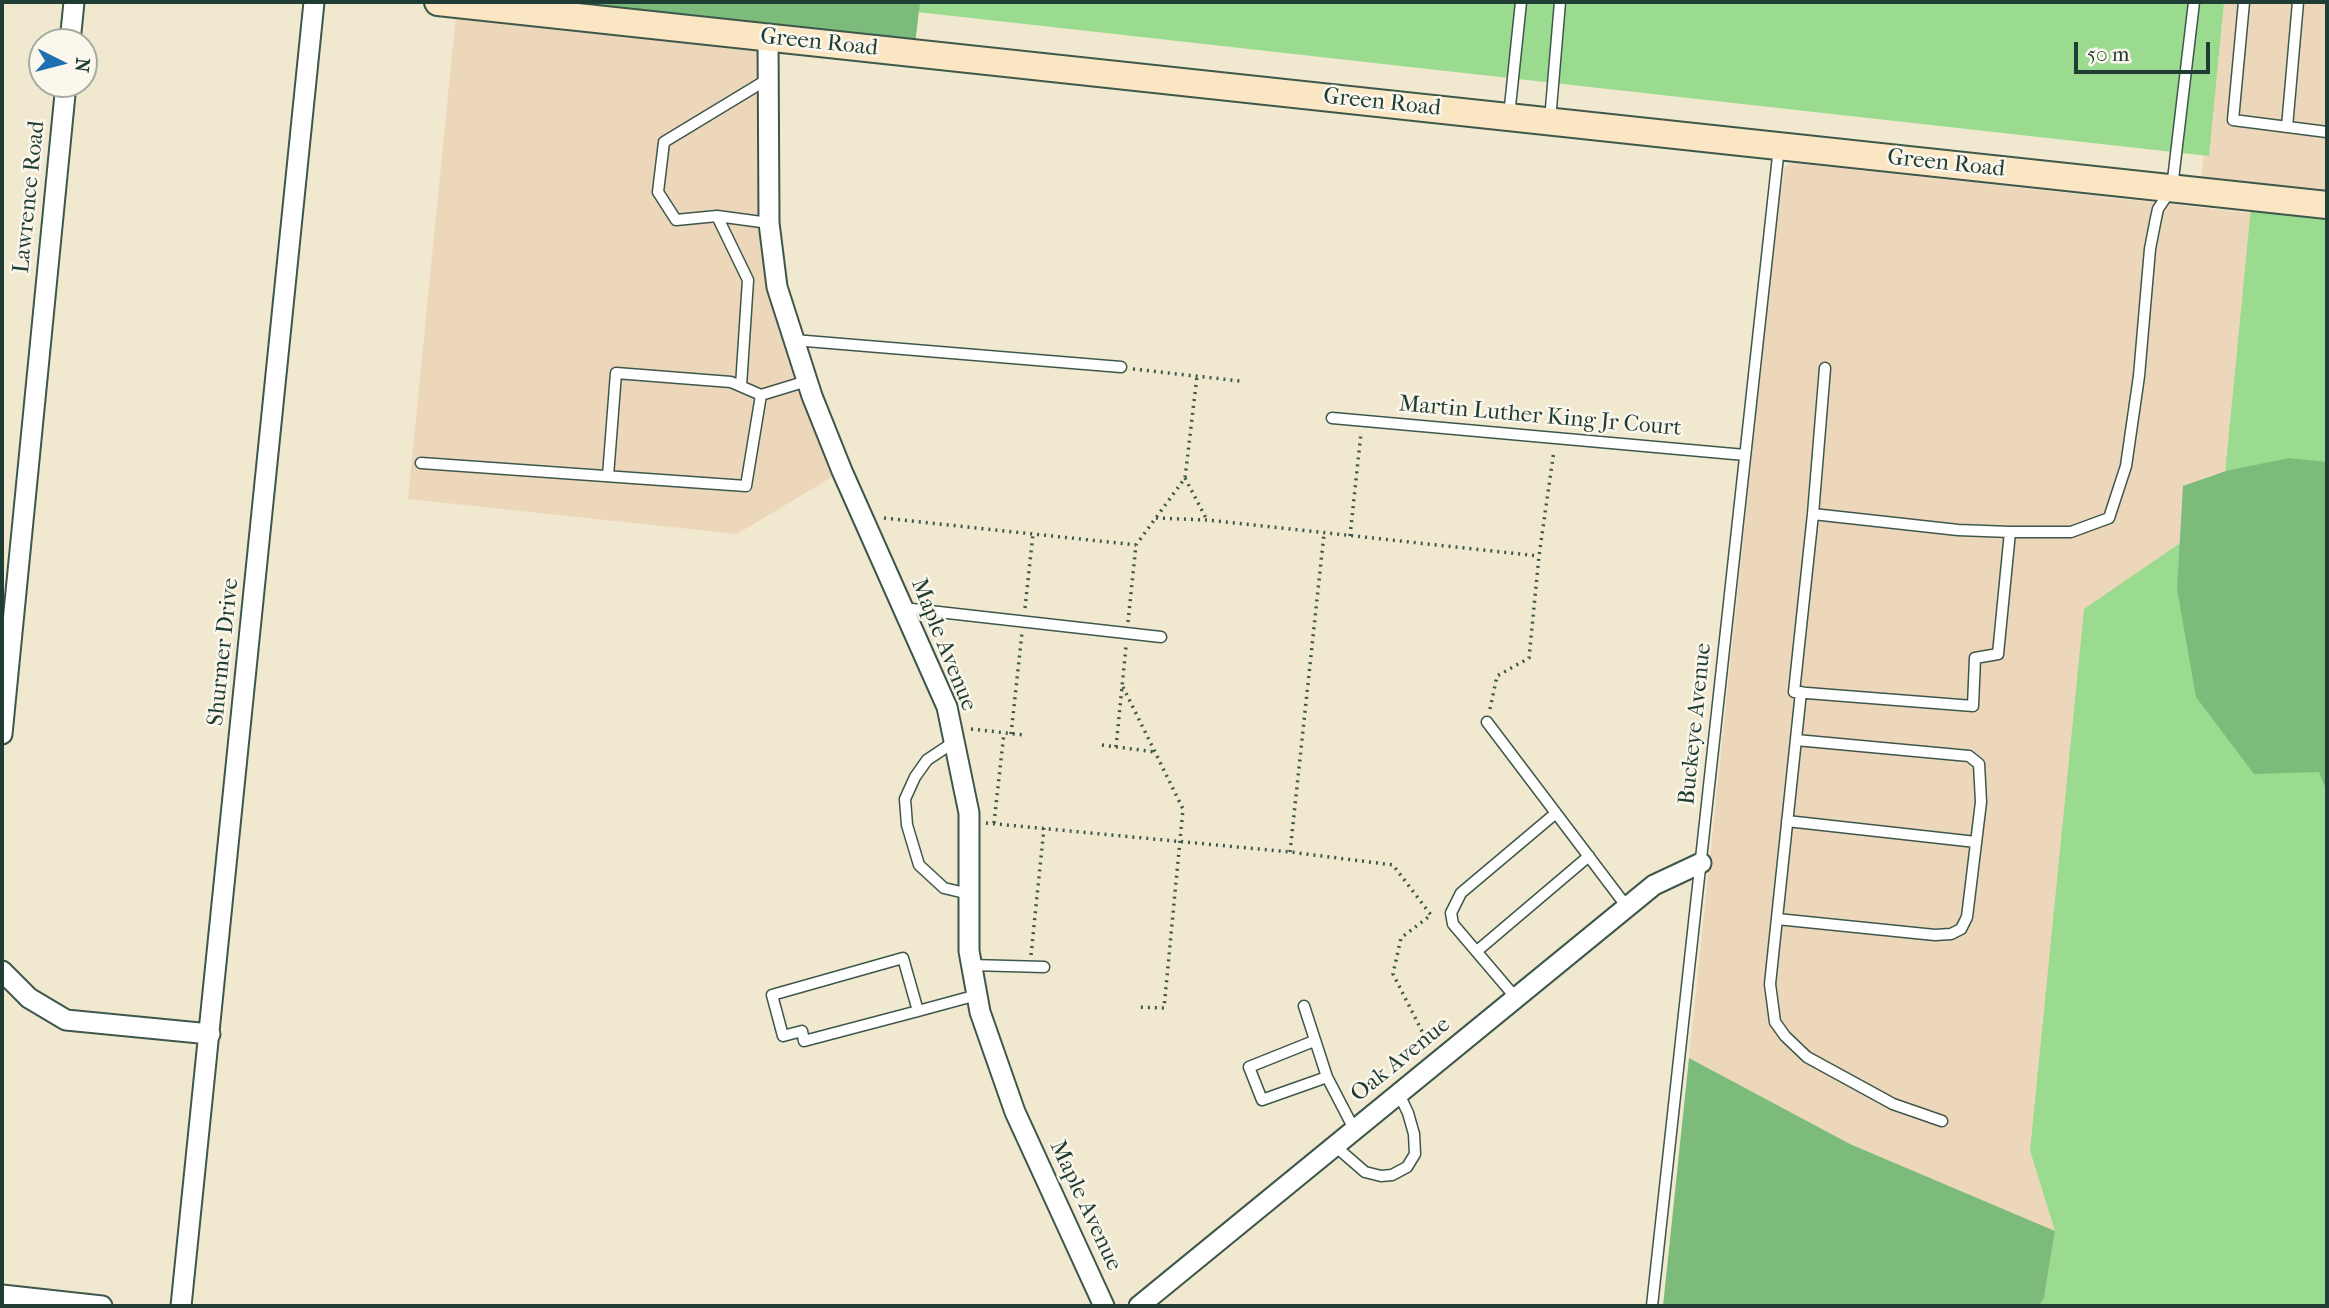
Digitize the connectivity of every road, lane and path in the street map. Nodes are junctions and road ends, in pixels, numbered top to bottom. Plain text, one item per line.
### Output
1 (74, 2) edge
2 (314, 2) edge
3 (438, 2) edge
4 (1521, 2) edge
5 (1560, 2) edge
6 (2194, 2) edge
7 (2244, 2) edge
8 (2298, 2) edge
9 (71, 28) edge
10 (768, 37) junction
11 (768, 79) junction
12 (65, 98) edge
13 (1509, 117) junction
14 (1550, 121) junction
15 (2287, 127) junction
16 (2327, 132) edge
17 (1779, 146) junction
18 (2172, 188) junction
19 (2327, 205) edge
20 (717, 216) junction
21 (769, 223) junction
22 (794, 340) junction
23 (1121, 367) joint
24 (1825, 368) dead end
25 (1197, 376) junction
26 (807, 381) junction
27 (1240, 381) dead end
28 (741, 386) junction
29 (761, 395) junction
30 (1332, 418) dead end
31 (1363, 421) junction
32 (1556, 438) junction
33 (1745, 455) junction
34 (421, 463) dead end
35 (608, 476) junction
36 (1185, 478) junction
37 (1813, 514) junction
38 (862, 516) junction
39 (1156, 518) junction
40 (1207, 520) junction
41 (2010, 532) junction
42 (1324, 534) junction
43 (1350, 536) junction
44 (1539, 556) junction
45 (903, 608) junction
46 (1161, 637) dead end
47 (1122, 685) dead end
48 (1801, 692) junction
49 (1487, 722) joint
50 (2, 733) edge
51 (1004, 733) junction
52 (953, 734) junction
53 (1024, 735) dead end
54 (1796, 740) junction
55 (1102, 745) dead end
56 (1155, 752) junction
57 (1556, 813) junction
58 (970, 821) junction
59 (1787, 821) junction
60 (995, 824) junction
61 (1044, 828) junction
62 (1180, 841) junction
63 (1976, 842) junction
64 (1290, 852) junction
65 (1589, 856) junction
66 (1700, 863) junction
67 (969, 894) junction
68 (1627, 906) junction
69 (1777, 919) junction
70 (1477, 951) junction
71 (971, 965) junction
72 (1030, 967) junction
73 (1044, 967) dead end
74 (2, 971) edge
75 (977, 995) junction
76 (1516, 998) junction
77 (1304, 1006) dead end
78 (1136, 1007) dead end
79 (918, 1011) junction
80 (210, 1034) junction
81 (1314, 1041) junction
82 (1437, 1062) junction
83 (1327, 1077) junction
84 (1399, 1094) junction
85 (1942, 1121) dead end
86 (1354, 1129) junction
87 (1335, 1146) junction
88 (2, 1295) edge
89 (102, 1306) edge
90 (181, 1306) edge
91 (1104, 1306) edge
92 (1139, 1306) edge
93 (1652, 1306) edge

1 - 9 street
2 - 80 street, Shurmer Drive
3 - 10 main road, Green Road
4 - 13 lane
5 - 14 lane
6 - 18 lane
7 - 15 lane
8 - 15 lane
10 - 11 street, Maple Avenue
10 - 13 main road, Green Road
11 - 20 lane
11 - 21 street, Maple Avenue
12 - 50 street, Lawrence Road
13 - 14 main road, Green Road
14 - 17 main road, Green Road
15 - 16 lane
17 - 18 main road, Green Road
17 - 33 lane, Buckeye Avenue
18 - 19 main road, Green Road
18 - 41 lane
20 - 21 lane
20 - 28 lane
21 - 22 street, Maple Avenue
22 - 23 lane
22 - 26 street, Maple Avenue
23 - 25 path
24 - 37 lane
25 - 27 path
25 - 36 path
26 - 29 lane
26 - 38 street, Maple Avenue
28 - 29 lane
28 - 35 lane
29 - 35 lane
30 - 31 lane, Martin Luther King Jr Court
31 - 32 lane, Martin Luther King Jr Court
31 - 43 path
32 - 33 lane, Martin Luther King Jr Court
32 - 44 path
33 - 66 lane, Buckeye Avenue
34 - 35 lane
36 - 39 path
36 - 40 path
37 - 41 lane
37 - 48 lane
38 - 39 path
38 - 45 street, Maple Avenue
39 - 40 path
40 - 42 path
41 - 48 lane
42 - 43 path
42 - 64 path
43 - 44 path
44 - 49 path
45 - 46 lane
45 - 52 street, Maple Avenue
47 - 56 path
48 - 54 lane
49 - 57 lane
51 - 52 path
51 - 53 path
51 - 60 path
52 - 58 street, Maple Avenue
52 - 67 lane
54 - 59 lane
54 - 63 lane
55 - 56 path
56 - 62 path
57 - 65 lane
57 - 70 lane
58 - 60 path
58 - 67 street, Maple Avenue
59 - 63 lane
59 - 69 lane
60 - 61 path
61 - 62 path
61 - 72 path
62 - 64 path
62 - 78 path
63 - 69 lane
64 - 82 path
65 - 68 lane
65 - 70 lane
66 - 68 street, Oak Avenue
66 - 93 lane, Buckeye Avenue
67 - 71 street, Maple Avenue
68 - 76 street, Oak Avenue
69 - 85 lane
70 - 76 lane
71 - 72 lane
71 - 75 street, Maple Avenue
72 - 73 lane
74 - 80 street
75 - 79 lane
75 - 91 street, Maple Avenue
76 - 82 street, Oak Avenue
77 - 81 lane
79 - 79 lane
80 - 90 street, Shurmer Drive
81 - 83 lane
81 - 83 lane
82 - 84 street, Oak Avenue
83 - 86 lane
84 - 86 street, Oak Avenue
84 - 87 lane
86 - 87 street, Oak Avenue
87 - 92 street, Oak Avenue
88 - 89 street

